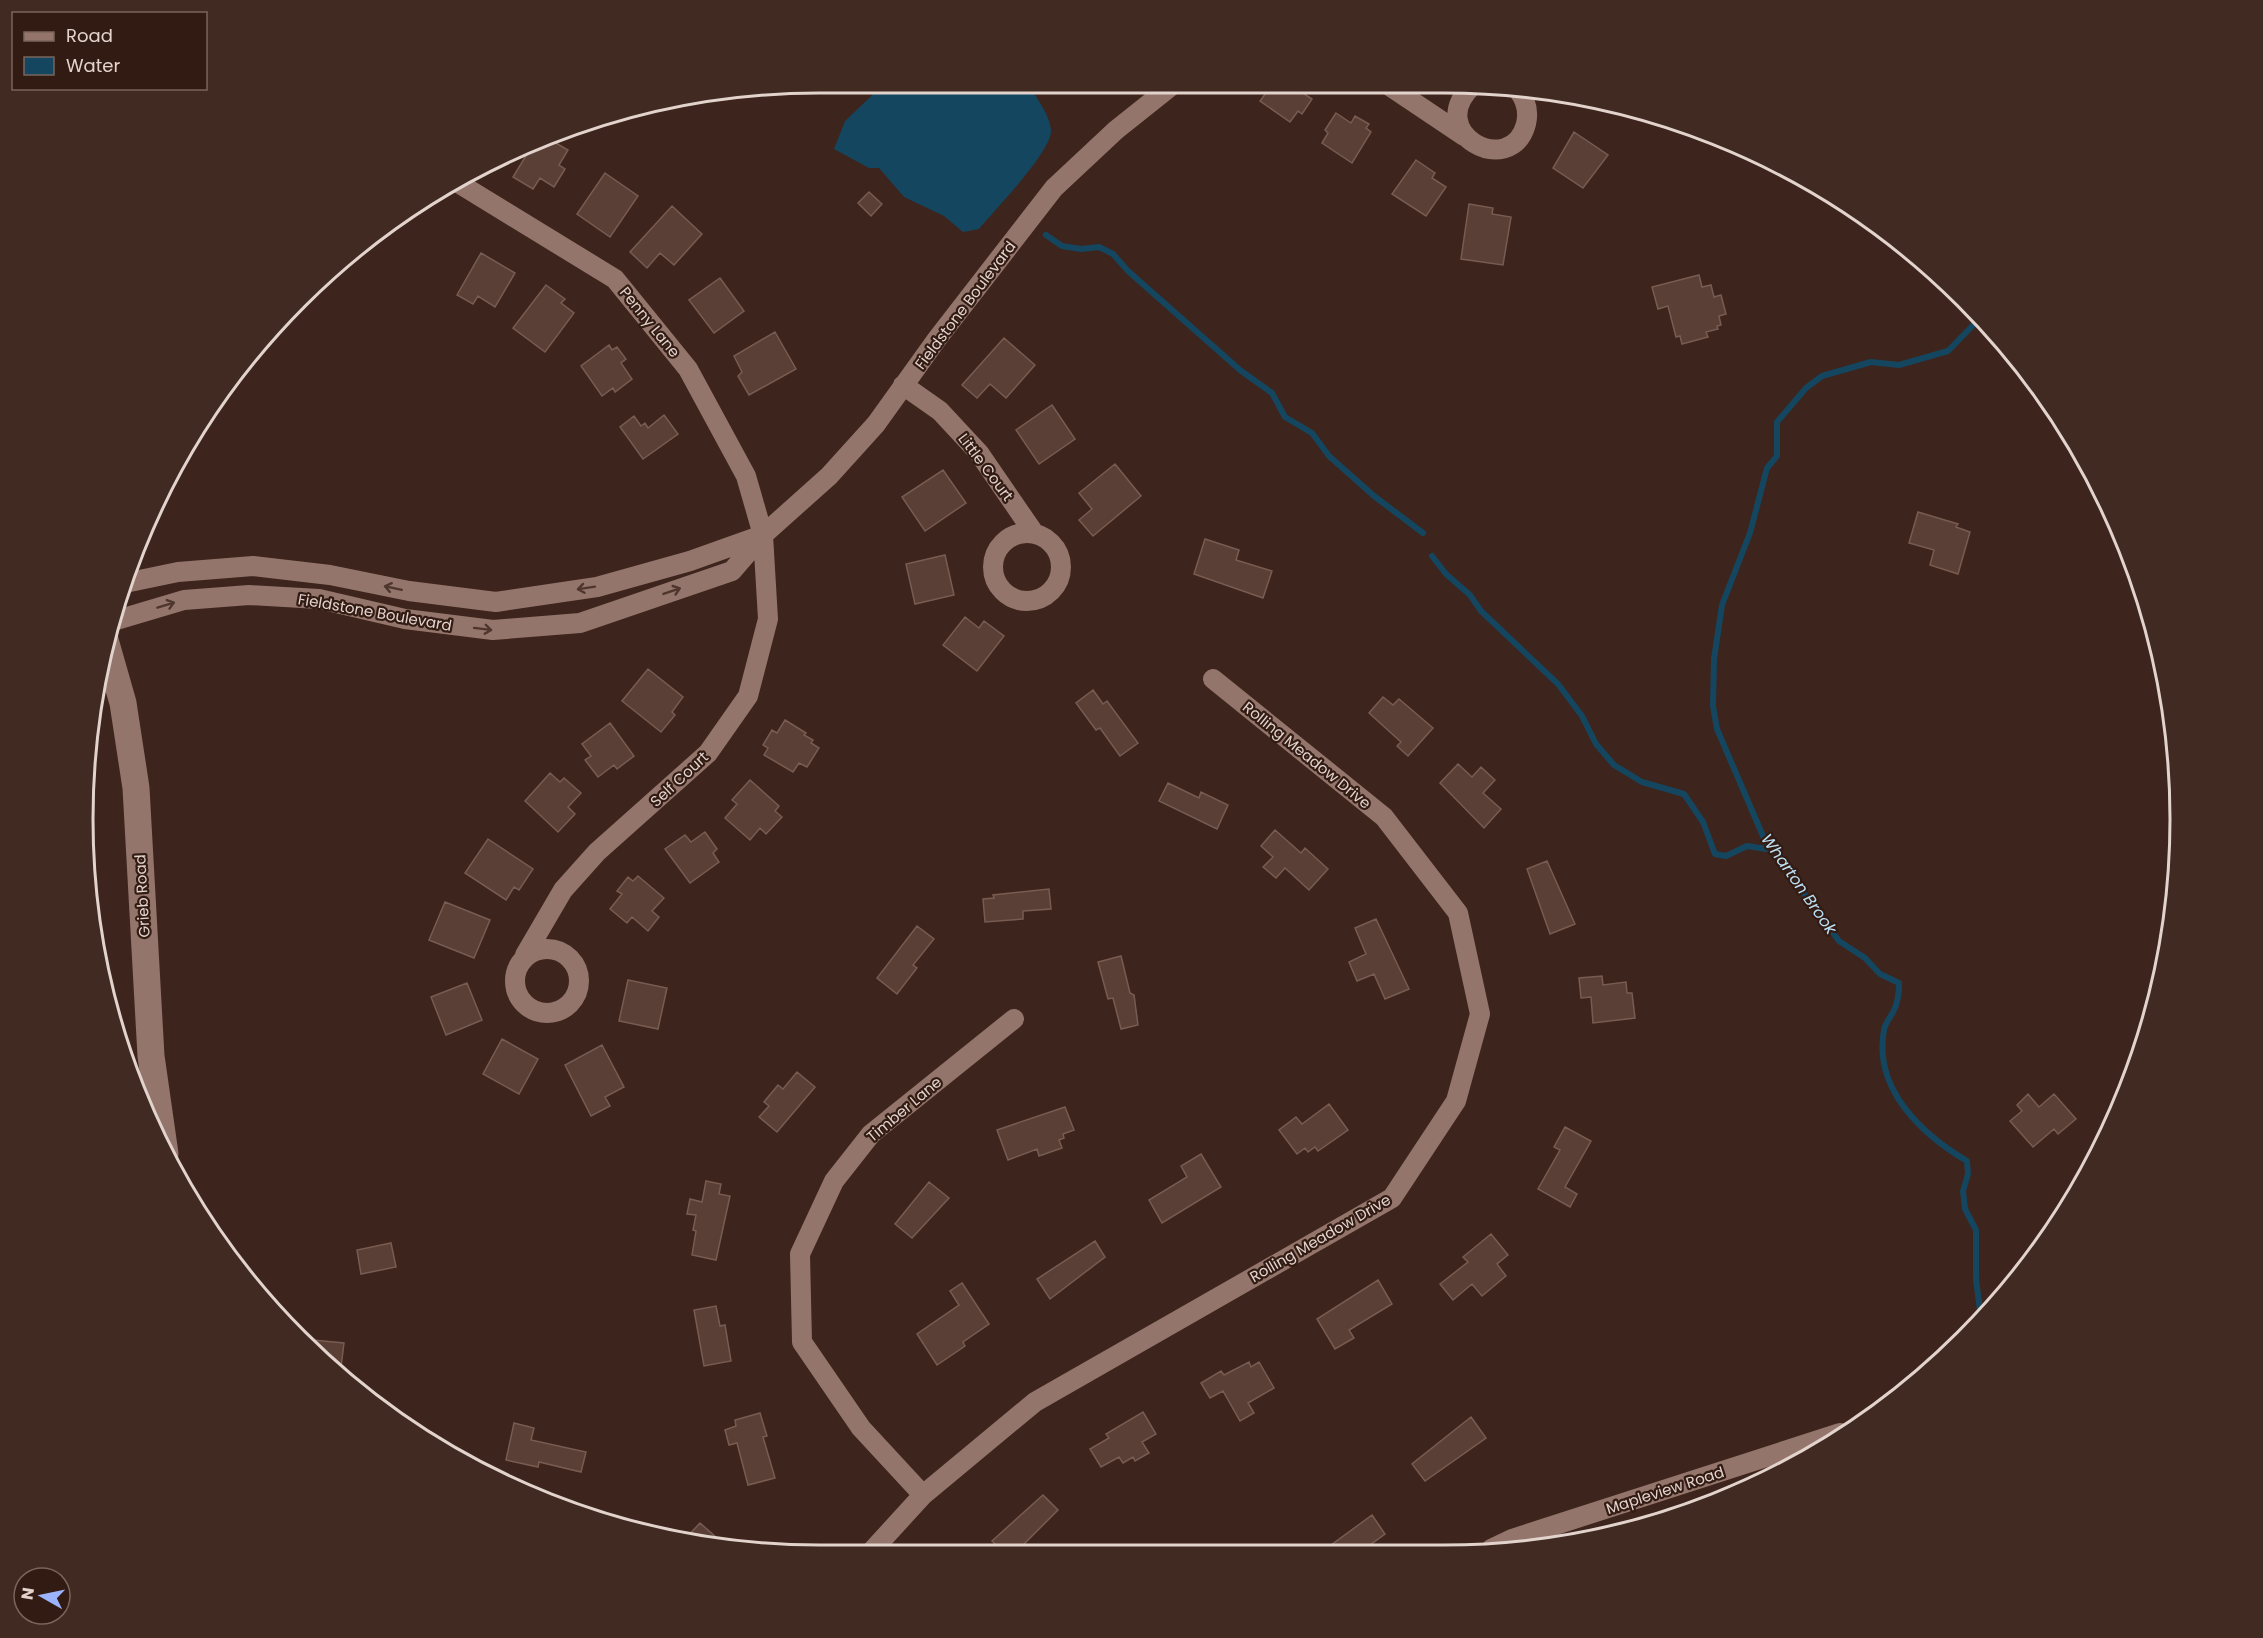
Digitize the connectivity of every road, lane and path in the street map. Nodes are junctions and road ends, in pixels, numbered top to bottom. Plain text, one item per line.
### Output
1 (1161, 93) edge
2 (1401, 93) edge
3 (1466, 94) edge
4 (1522, 98) edge
5 (1464, 136) junction
6 (463, 186) edge
7 (903, 385) junction
8 (1034, 533) dead end
9 (763, 535) junction
10 (134, 581) edge
11 (122, 618) edge
12 (111, 661) edge
13 (1214, 679) dead end
14 (525, 955) dead end
15 (1014, 1019) dead end
16 (161, 1124) edge
17 (1822, 1438) edge
18 (923, 1495) junction
19 (1507, 1542) edge
20 (877, 1545) edge

1 - 7 street, Fieldstone Boulevard
2 - 5 street
3 - 5 street
4 - 5 street
6 - 9 street, Penny Lane
7 - 8 street, Little Court
7 - 9 street, Fieldstone Boulevard
9 -> 10 street, Fieldstone Boulevard
11 -> 9 street, Fieldstone Boulevard
9 - 14 street, Self Court
12 - 16 street, Grieb Road
13 - 18 street, Rolling Meadow Drive
15 - 18 street, Timber Lane
17 - 19 street, Mapleview Road
18 - 20 street, Rolling Meadow Drive

